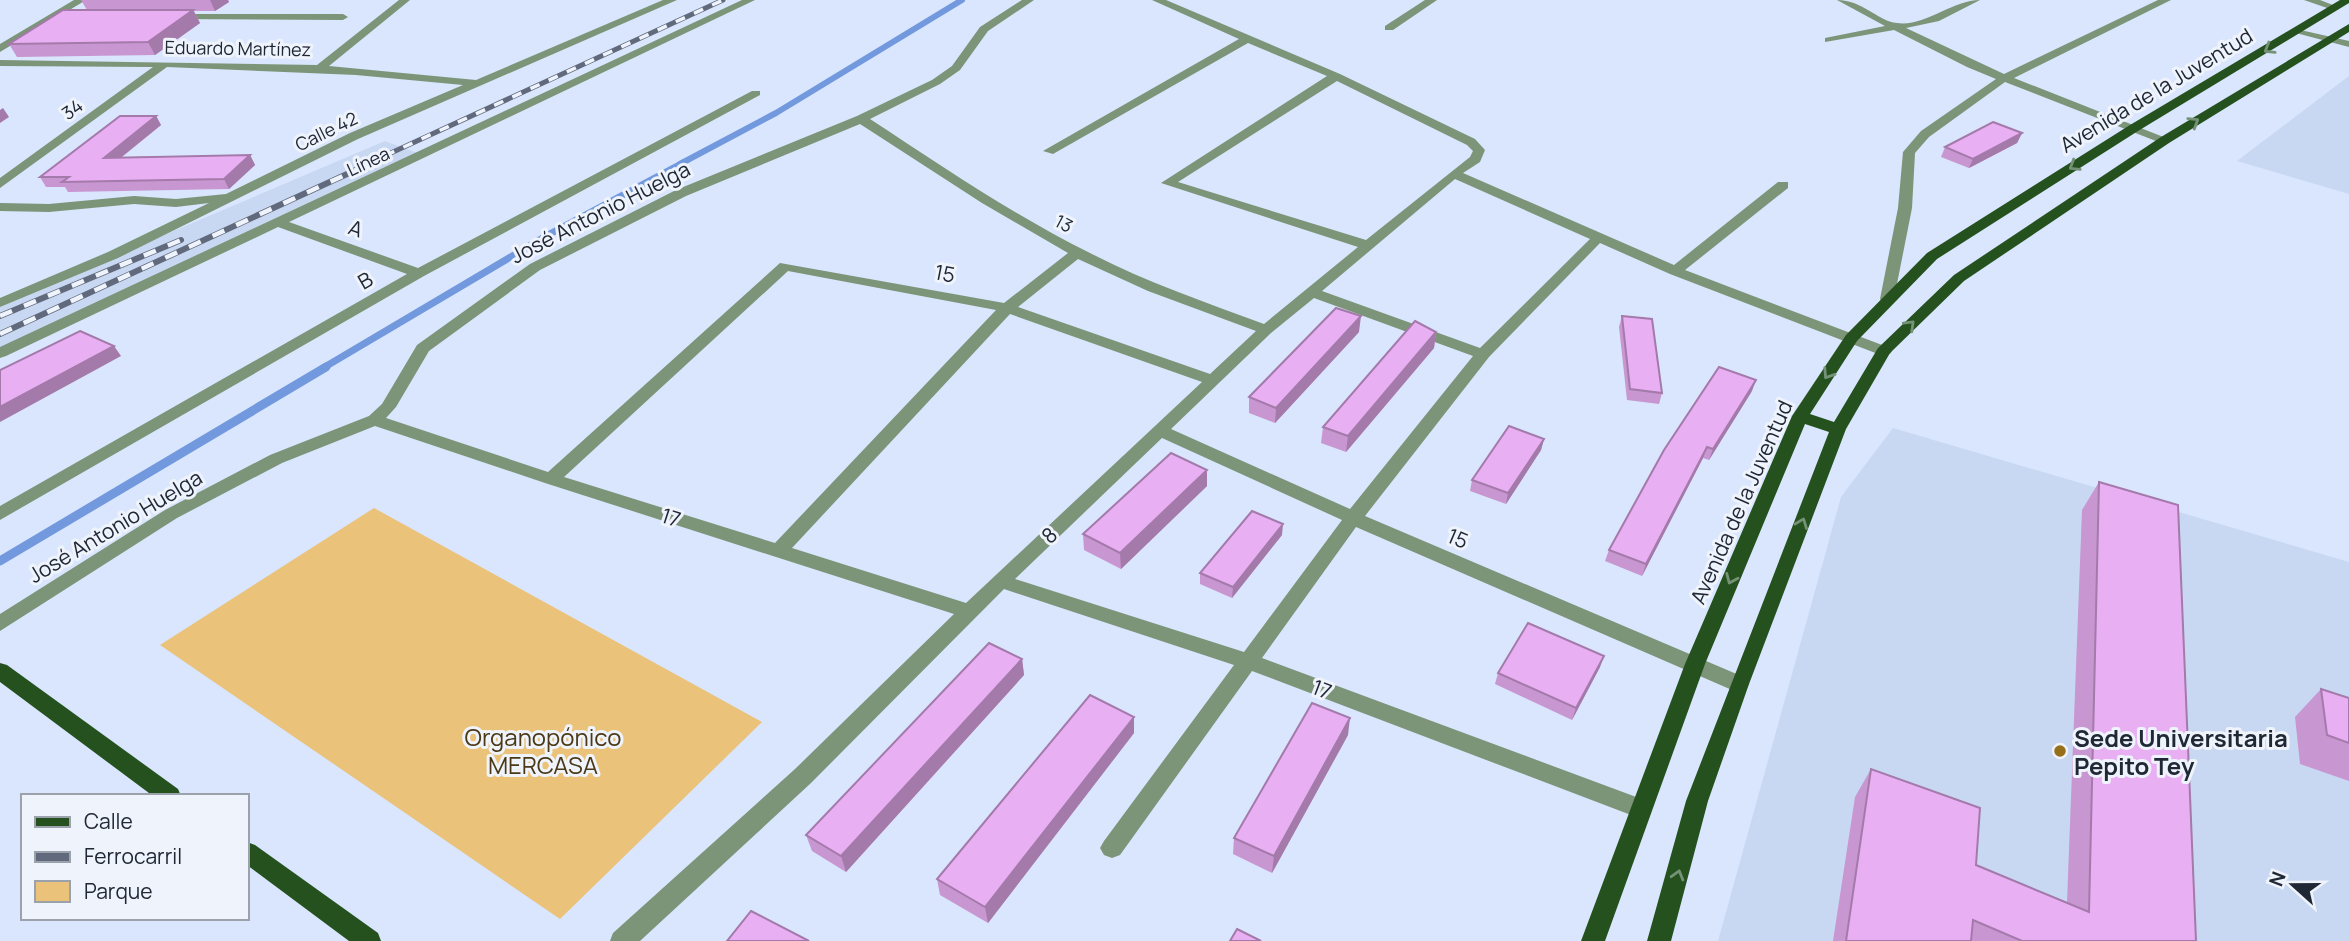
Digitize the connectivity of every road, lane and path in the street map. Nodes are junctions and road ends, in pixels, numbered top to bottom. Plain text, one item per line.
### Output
1 (81, 0) edge
2 (405, 0) edge
3 (672, 0) edge
4 (750, 0) edge
5 (1029, 0) edge
6 (1157, 0) edge
7 (1432, 0) edge
8 (1842, 0) edge
9 (1975, 0) edge
10 (2166, 0) edge
11 (2309, 0) edge
12 (2340, 4) edge
13 (53, 17) junction
14 (81, 17) edge
15 (163, 17) edge
16 (343, 17) dead end
17 (2317, 18) junction
18 (2349, 27) edge
19 (1389, 28) dead end
20 (1896, 28) junction
21 (2300, 31) junction
22 (1247, 39) junction
23 (2328, 39) junction
24 (1829, 40) dead end
25 (2349, 44) edge
26 (0, 49) edge
27 (0, 63) edge
28 (165, 64) junction
29 (322, 66) junction
30 (1336, 76) junction
31 (2004, 78) junction
32 (475, 83) junction
33 (756, 93) dead end
34 (861, 119) junction
35 (2134, 128) junction
36 (2165, 140) junction
37 (1049, 152) dead end
38 (1454, 174) junction
39 (0, 184) edge
40 (1783, 185) dead end
41 (235, 196) junction
42 (176, 203) junction
43 (0, 207) edge
44 (195, 216) junction
45 (278, 223) junction
46 (1599, 237) junction
47 (1367, 245) junction
48 (1078, 252) junction
49 (1675, 271) junction
50 (419, 273) junction
51 (1311, 292) junction
52 (1886, 299) junction
53 (0, 303) edge
54 (1007, 309) junction
55 (1266, 330) junction
56 (1850, 338) junction
57 (1884, 351) junction
58 (0, 353) edge
59 (1483, 354) junction
60 (1212, 380) junction
61 (1800, 416) junction
62 (375, 420) junction
63 (1838, 429) junction
64 (1161, 431) junction
65 (551, 479) junction
66 (0, 514) edge
67 (1353, 518) junction
68 (778, 551) junction
69 (1000, 581) junction
70 (969, 611) junction
71 (0, 624) edge
72 (1250, 662) junction
73 (1695, 664) junction
74 (0, 671) edge
75 (1739, 684) junction
76 (167, 794) edge
77 (1639, 808) junction
78 (1112, 848) dead end
79 (248, 853) edge
80 (369, 941) edge
81 (622, 941) edge
82 (1593, 941) edge
83 (1659, 941) edge

1 - 13 street
2 - 29 street
3 - 32 street, Calle 42
4 - 45 street, Línea
5 - 34 street, José Antonio Huelga
6 - 22 street
7 - 19 street
8 - 20 street
9 - 20 street
10 - 31 street
11 - 12 street
12 - 17 main road, Avenida de la Juventud
13 - 14 street
13 - 26 street
15 - 16 street
17 - 18 main road
17 - 21 main road, Avenida de la Juventud
18 - 23 main road
20 - 24 street
20 - 31 street
21 - 23 street
21 -> 35 main road, Avenida de la Juventud
22 - 30 street
22 - 37 street
23 - 25 street
36 -> 23 main road
27 - 28 street, Eduardo Martínez
28 - 29 street, Eduardo Martínez
28 - 39 street, 34
29 - 32 street, Eduardo Martínez
30 - 38 street, 8
30 - 47 street
31 - 35 street
31 - 52 street
32 - 41 street, Calle 42
33 - 50 street, B
34 - 48 street, 13
34 - 62 street, José Antonio Huelga
35 - 36 street
35 -> 52 main road, Avenida de la Juventud
57 -> 36 main road
38 - 46 street
38 - 47 street, 8
40 - 49 street
41 - 42 street
41 - 44 street, Calle 42
42 - 43 street
42 - 44 street
44 - 53 street, Calle 42
45 - 50 street, A
45 - 58 street, Línea
46 - 49 street
46 - 59 street
47 - 51 street, 8
48 - 54 street
48 - 55 street, 13
49 - 56 street
50 - 66 street, B
51 - 55 street, 8
51 - 59 street
52 - 56 main road, Avenida de la Juventud
54 - 60 street, 15
54 - 65 street, 15
54 - 68 street
55 - 60 street, 8
56 - 57 street
56 -> 61 main road, Avenida de la Juventud
57 - 63 main road
59 - 67 street
60 - 64 street, 8
61 - 63 main road
61 -> 73 main road, Avenida de la Juventud
62 - 65 street, 17
62 - 71 street, José Antonio Huelga
75 -> 63 main road
64 - 67 street, 15
64 - 69 street, 8
65 - 68 street, 17
67 - 72 street
67 - 73 street, 15
68 - 70 street, 17
69 - 70 street, 8
69 - 72 street, 17
70 - 81 street, 8
72 - 77 street, 17
72 - 78 street
73 - 75 street, 15
73 - 77 main road, Avenida de la Juventud
74 - 76 main road
83 -> 75 main road
77 - 82 main road, Avenida de la Juventud
79 - 80 main road

